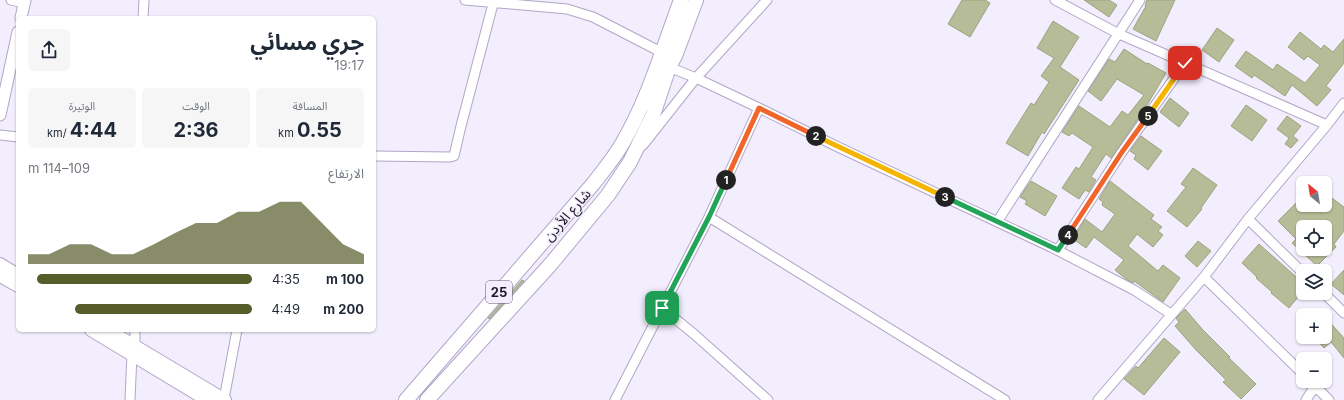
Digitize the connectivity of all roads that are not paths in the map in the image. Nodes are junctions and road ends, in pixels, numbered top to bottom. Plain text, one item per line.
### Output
1 (11, 0) edge
2 (144, 0) edge
3 (465, 0) edge
4 (681, 0) edge
5 (696, 0) edge
6 (767, 0) edge
7 (1055, 0) edge
8 (1140, 0) edge
9 (25, 2) edge
10 (494, 2) edge
11 (22, 16) edge
12 (143, 16) edge
13 (1119, 34) junction
14 (16, 41) edge
15 (661, 52) junction
16 (1185, 63) junction
17 (670, 67) junction
18 (696, 78) junction
19 (1344, 103) edge
20 (759, 108) junction
21 (0, 115) edge
22 (1327, 125) junction
23 (0, 135) edge
24 (16, 137) edge
25 (376, 156) edge
26 (630, 162) junction
27 (593, 184) junction
28 (608, 195) junction
29 (709, 217) junction
30 (1248, 219) junction
31 (997, 222) junction
32 (1058, 250) junction
33 (0, 264) edge
34 (1296, 266) edge
35 (16, 274) edge
36 (0, 276) edge
37 (1204, 277) junction
38 (16, 285) edge
39 (1331, 300) edge
40 (662, 308) junction
41 (1344, 313) edge
42 (1171, 314) junction
43 (95, 332) edge
44 (110, 332) edge
45 (135, 332) edge
46 (238, 332) edge
47 (133, 350) junction
48 (1296, 367) edge
49 (1310, 388) edge
50 (1316, 388) edge
51 (130, 400) edge
52 (208, 400) edge
53 (224, 400) edge
54 (406, 400) edge
55 (427, 400) edge
56 (615, 400) edge
57 (768, 400) edge
58 (1004, 400) edge
59 (1098, 400) edge
60 (1306, 400) edge
61 (1329, 400) edge

1 - 9 street
2 - 12 street
3 - 10 street
4 - 15 highway, شارع الأردن / 25
5 - 17 highway, شارع الأردن / 25
6 - 18 street
7 - 13 street
8 - 13 street
9 - 11 street
10 - 15 street
10 - 25 street
13 - 16 street
13 - 31 street
14 - 21 street
15 - 27 highway, شارع الأردن / 25
16 - 22 street
16 - 32 street
17 - 18 street
17 - 26 highway, شارع الأردن / 25
18 - 20 street
18 - 26 street
19 - 22 street
20 - 29 street
20 - 31 street
22 - 30 street
23 - 24 street
26 - 28 highway, شارع الأردن / 25
27 - 28 highway
27 - 54 highway, شارع الأردن / 25
28 - 55 highway, شارع الأردن / 25
29 - 40 street
29 - 58 street
30 - 34 street
30 - 37 street
31 - 32 street
32 - 42 street
33 - 35 main road
36 - 38 main road
37 - 42 street
37 - 48 street
39 - 41 street
40 - 56 street
40 - 57 street
42 - 59 street
43 - 47 main road
44 - 47 main road
45 - 47 street
46 - 53 street
47 - 51 street
47 - 52 main road
47 - 53 main road
49 - 60 street
50 - 61 street

